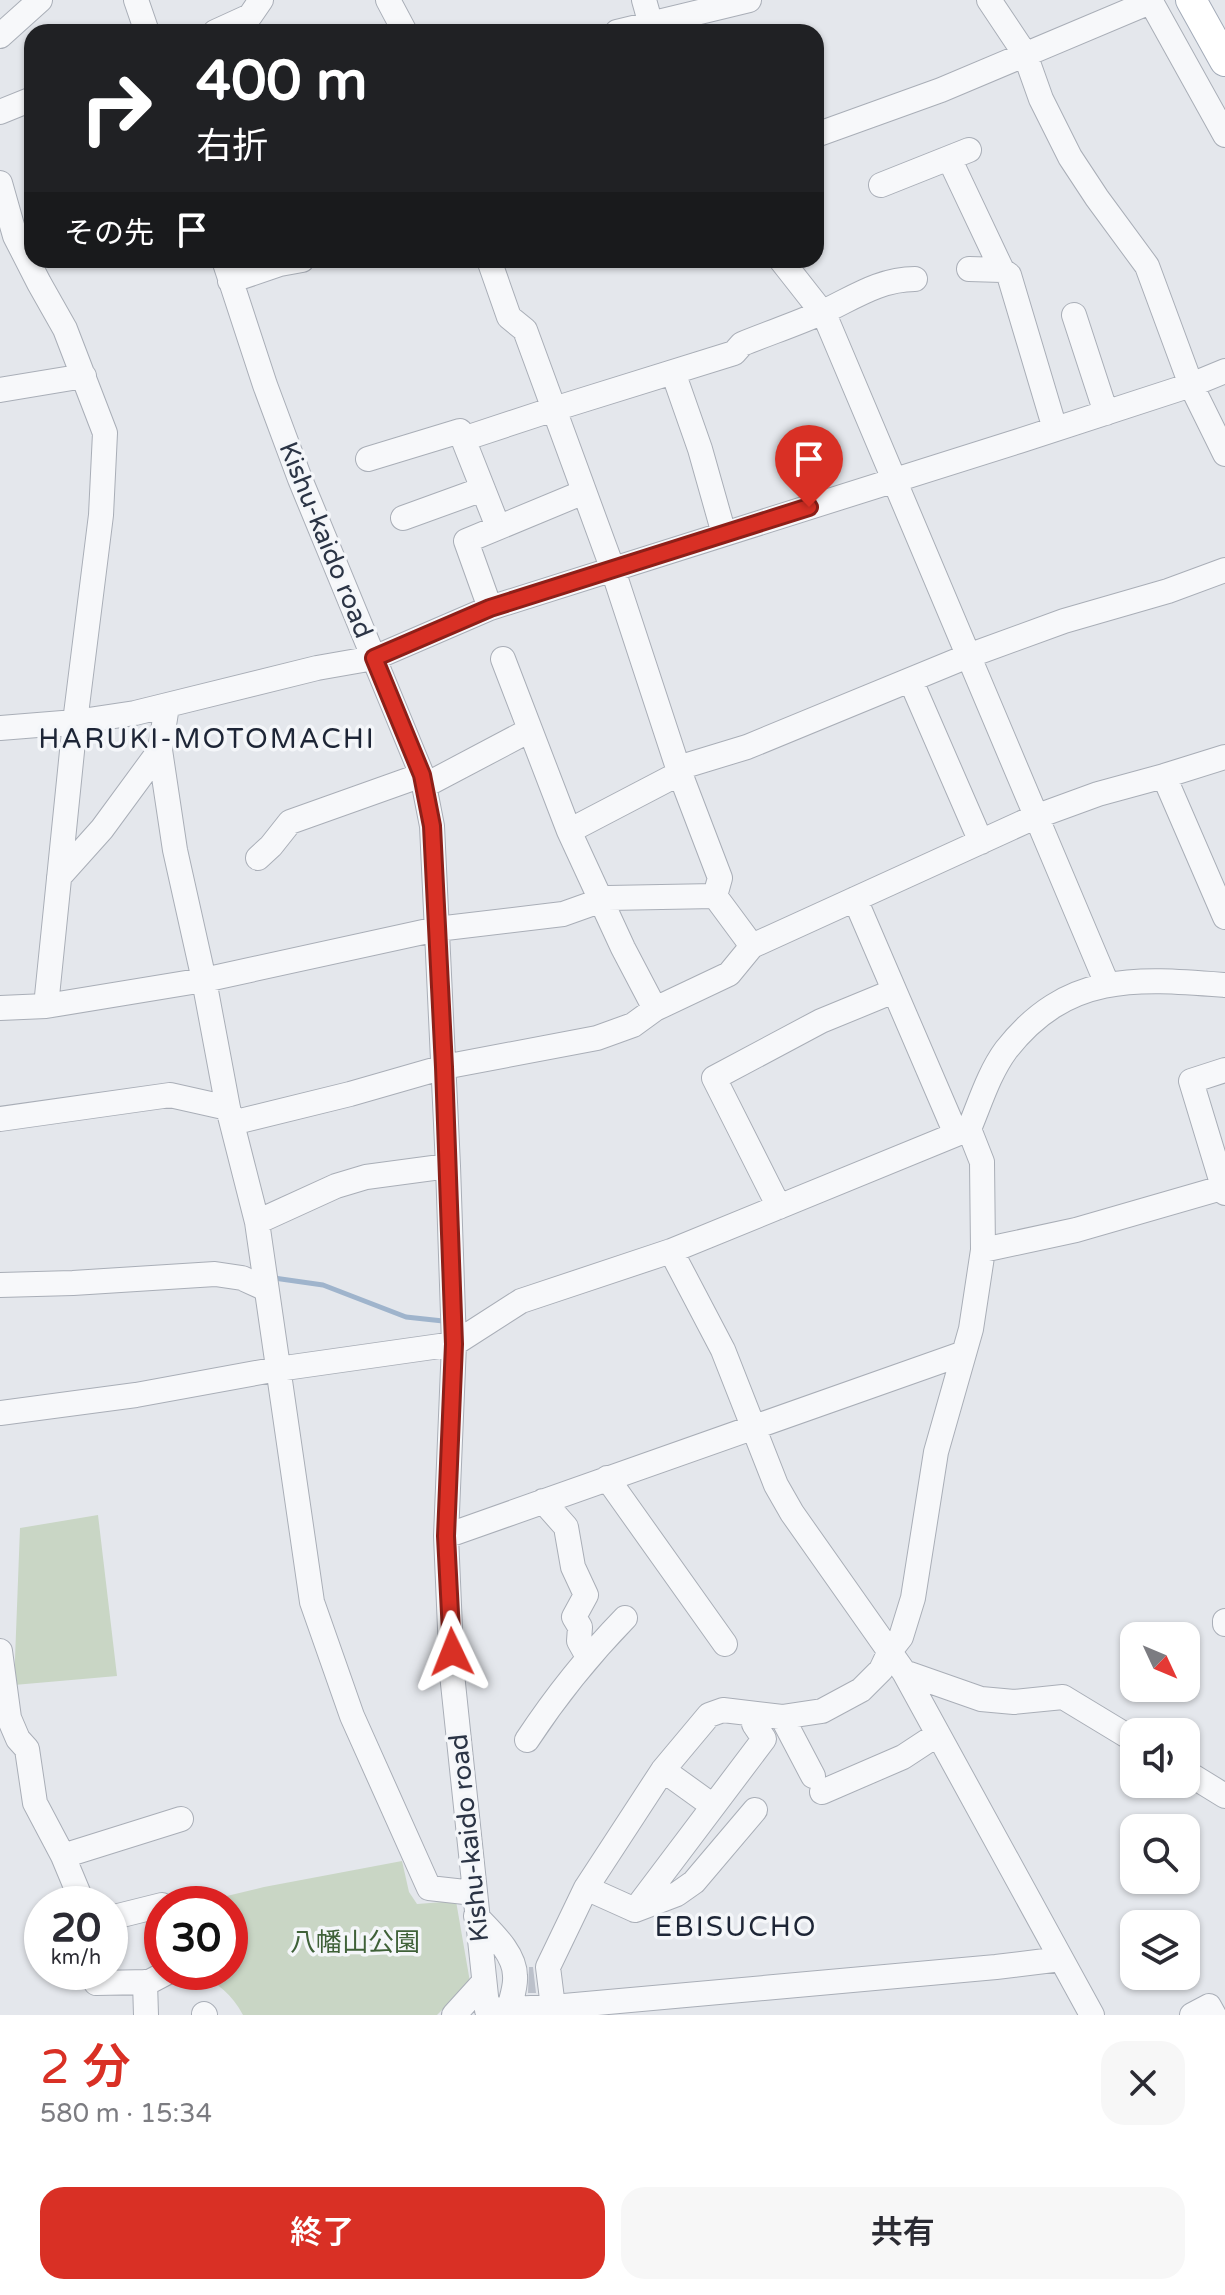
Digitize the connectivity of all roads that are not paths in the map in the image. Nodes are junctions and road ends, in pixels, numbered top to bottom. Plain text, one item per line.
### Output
1 (40, 0) edge
2 (136, 0) edge
3 (261, 0) edge
4 (388, 0) edge
5 (644, 0) edge
6 (749, 0) edge
7 (989, 0) edge
8 (1191, 0) edge
9 (1150, 1) edge
10 (144, 24) edge
11 (232, 24) edge
12 (401, 24) edge
13 (651, 24) edge
14 (666, 24) edge
15 (0, 36) edge
16 (1025, 54) junction
17 (1225, 61) edge
18 (24, 102) edge
19 (0, 112) edge
20 (824, 132) edge
21 (1225, 135) edge
22 (0, 183) edge
23 (881, 185) dead end
24 (16, 234) edge
25 (34, 268) edge
26 (250, 268) edge
27 (492, 268) edge
28 (787, 268) edge
29 (969, 269) dead end
30 (1002, 270) junction
31 (227, 271) edge
32 (915, 279) dead end
33 (822, 312) junction
34 (1074, 315) dead end
35 (1225, 371) edge
36 (673, 372) junction
37 (84, 376) junction
38 (1191, 385) junction
39 (0, 390) edge
40 (554, 409) junction
41 (1106, 413) junction
42 (1055, 429) junction
43 (463, 439) junction
44 (1225, 454) edge
45 (368, 459) dead end
46 (894, 479) junction
47 (483, 489) junction
48 (584, 492) junction
49 (403, 518) dead end
50 (498, 527) junction
51 (724, 534) junction
52 (613, 570) junction
53 (1225, 570) edge
54 (490, 608) junction
55 (968, 656) junction
56 (374, 658) junction
57 (503, 659) dead end
58 (911, 681) junction
59 (167, 706) junction
60 (75, 722) junction
61 (0, 728) edge
62 (530, 730) junction
63 (160, 750) junction
64 (1225, 757) edge
65 (679, 770) junction
66 (1164, 776) junction
67 (423, 781) junction
68 (1035, 817) junction
69 (569, 831) junction
70 (981, 842) junction
71 (258, 858) dead end
72 (59, 877) junction
73 (715, 896) junction
74 (855, 899) junction
75 (601, 900) junction
76 (1225, 917) edge
77 (437, 929) junction
78 (752, 946) junction
79 (204, 980) junction
80 (1107, 984) junction
81 (1225, 985) edge
82 (894, 991) junction
83 (46, 1006) junction
84 (0, 1008) edge
85 (655, 1009) junction
86 (444, 1067) junction
87 (1225, 1070) edge
88 (230, 1115) junction
89 (0, 1119) edge
90 (1216, 1130) edge
91 (963, 1131) junction
92 (448, 1166) junction
93 (1224, 1189) edge
94 (779, 1207) junction
95 (257, 1222) junction
96 (983, 1250) junction
97 (671, 1251) junction
98 (0, 1285) edge
99 (266, 1289) junction
100 (454, 1344) junction
101 (964, 1353) junction
102 (278, 1369) junction
103 (0, 1413) edge
104 (753, 1427) junction
105 (607, 1478) junction
106 (543, 1501) junction
107 (446, 1536) junction
108 (625, 1618) dead end
109 (725, 1644) dead end
110 (890, 1651) junction
111 (588, 1657) junction
112 (1, 1665) edge
113 (904, 1672) junction
114 (754, 1714) junction
115 (782, 1717) junction
116 (1120, 1732) edge
117 (938, 1734) junction
118 (527, 1740) dead end
119 (663, 1770) junction
120 (1200, 1781) edge
121 (1225, 1796) edge
122 (713, 1806) junction
123 (755, 1810) dead end
124 (181, 1819) dead end
125 (63, 1856) junction
126 (76, 1886) edge
127 (586, 1888) junction
128 (475, 1905) junction
129 (635, 1910) junction
130 (1061, 1959) junction
131 (483, 1983) junction
132 (145, 1990) edge
133 (553, 2007) junction
134 (495, 2011) edge
135 (146, 2015) edge
136 (454, 2015) edge
137 (1092, 2015) edge
138 (1192, 2015) edge
139 (1214, 2015) edge

1 - 15 street
2 - 10 street
3 - 11 street
4 - 12 street
5 - 13 street
6 - 14 street
7 - 16 street
8 - 17 main road
9 - 16 street
9 - 21 street
16 - 20 street
16 - 38 street
18 - 19 street
22 - 24 street
23 - 30 street
25 - 37 street
26 - 31 street
27 - 40 street
28 - 33 street
29 - 30 street
30 - 42 street
31 - 56 street, Kishu-kaido road
32 - 33 street
33 - 36 street
33 - 46 street
34 - 41 street
35 - 38 street
36 - 40 street
36 - 51 street
37 - 39 street
37 - 60 street
38 - 41 street
38 - 44 street
40 - 43 street
40 - 48 street
41 - 42 street
42 - 46 street
43 - 45 street
43 - 47 street
46 - 51 street
46 - 55 street
47 - 49 street
47 - 50 street
48 - 50 street
48 - 52 street
50 - 54 street
51 - 52 street
52 - 54 street
52 - 65 street
53 - 55 street
54 - 56 street
55 - 58 street
55 - 68 street
56 - 59 street
56 - 67 street, Kishu-kaido road
57 - 62 street
58 - 65 street
58 - 70 street
59 - 60 street
59 - 63 street
60 - 61 street
60 - 72 street
62 - 67 street
62 - 69 street
63 - 72 street
63 - 79 street
64 - 66 street
65 - 69 street
65 - 73 street
66 - 68 street
66 - 76 street
67 - 71 street
67 - 77 street, Kishu-kaido road
68 - 70 street
68 - 80 street
69 - 75 street
70 - 74 street
72 - 83 street
73 - 75 street
73 - 78 street
74 - 78 street
74 - 82 street
75 - 77 street
75 - 85 street
77 - 79 street
77 - 86 street, Kishu-kaido road
78 - 85 street
79 - 83 street
79 - 88 street
80 - 81 street
80 - 91 street
82 - 91 street
82 - 94 street
83 - 84 street
85 - 86 street
86 - 88 street
86 - 92 street, Kishu-kaido road
87 - 90 street
88 - 89 street
88 - 95 street
90 - 93 street
91 - 94 street
91 - 96 street
92 - 95 street
92 - 100 street, Kishu-kaido road
93 - 96 street
94 - 97 street
95 - 99 street
96 - 101 street
97 - 100 street
97 - 104 street
98 - 99 street
99 - 102 street
100 - 102 street
100 - 107 street, Kishu-kaido road
101 - 104 street
101 - 110 street
102 - 103 street
102 - 128 street
104 - 105 street
104 - 110 street
105 - 106 street
105 - 109 street
106 - 107 street
106 - 111 street
107 - 128 street, Kishu-kaido road
108 - 111 street
110 - 113 street
110 - 115 street
111 - 118 street
112 - 125 street
113 - 116 street
113 - 117 street
114 - 115 street
114 - 119 street
114 - 122 street
115 - 117 street
117 - 130 street
119 - 122 street
119 - 127 street
120 - 121 street
122 - 129 street
123 - 129 street
124 - 125 street
125 - 126 street
127 - 129 street
127 - 133 street
128 - 131 street, Kishu-kaido road
128 - 134 street
130 - 133 street
130 - 137 street
131 - 134 street, Kishu-kaido road
131 - 136 street
132 - 135 street
133 - 134 street
138 - 139 street

